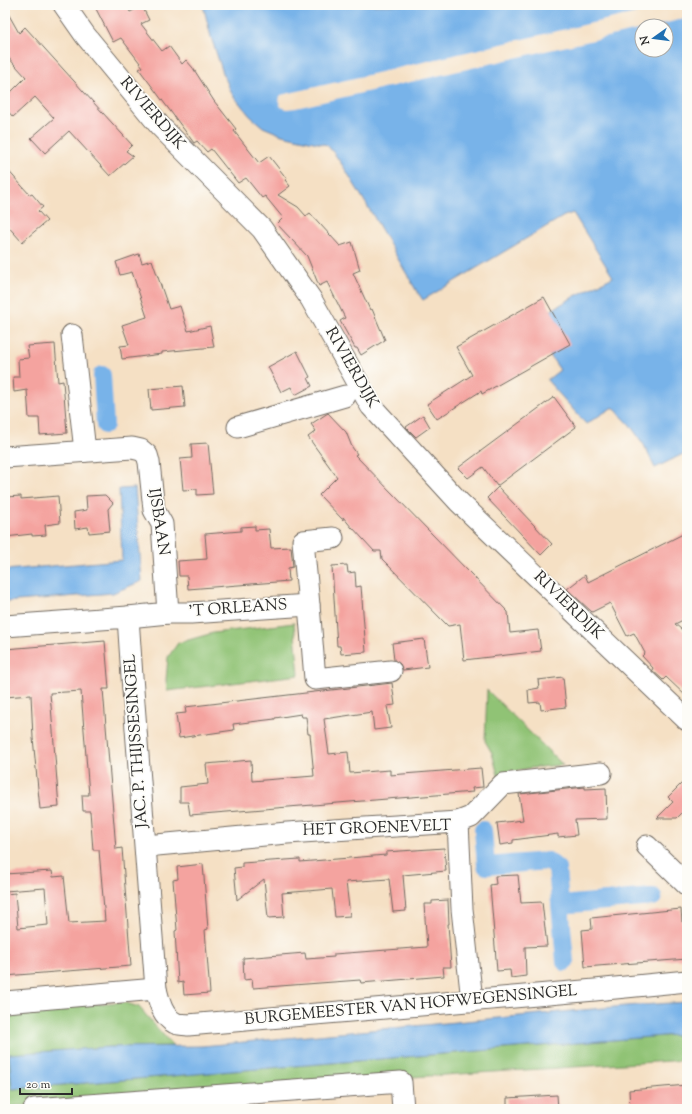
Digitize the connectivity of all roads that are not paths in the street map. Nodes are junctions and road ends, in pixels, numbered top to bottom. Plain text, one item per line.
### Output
1 (64, 5) edge
2 (72, 335) dead end
3 (345, 396) dead end
4 (238, 427) dead end
5 (85, 451) junction
6 (5, 457) edge
7 (333, 538) dead end
8 (309, 604) junction
9 (168, 613) junction
10 (128, 617) junction
11 (5, 626) edge
12 (391, 671) dead end
13 (687, 720) edge
14 (601, 773) dead end
15 (458, 822) junction
16 (146, 846) junction
17 (647, 846) dead end
18 (687, 885) edge
19 (687, 981) edge
20 (156, 989) junction
21 (472, 1001) junction
22 (5, 1002) edge
23 (34, 1109) edge
24 (403, 1109) edge

1 - 13 street, RIVIERDIJK
2 - 5 street
3 - 4 street, RIVIERDIJK
5 - 6 street, IJSBAAN
5 - 9 street, IJSBAAN
7 - 8 street, 'T ORLEANS
8 - 9 street, 'T ORLEANS
8 - 12 street, 'T ORLEANS
9 - 10 street
10 - 11 street
10 - 16 street, JAC. P. THIJSSESINGEL
14 - 15 street
15 - 16 street, HET GROENEVELT
15 - 21 street, HET GROENEVELT
16 - 20 street, JAC. P. THIJSSESINGEL
17 - 18 street
19 - 21 street, BURGEMEESTER VAN HOFWEGENSINGEL
20 - 21 street, BURGEMEESTER VAN HOFWEGENSINGEL
20 - 22 street
23 - 24 street

